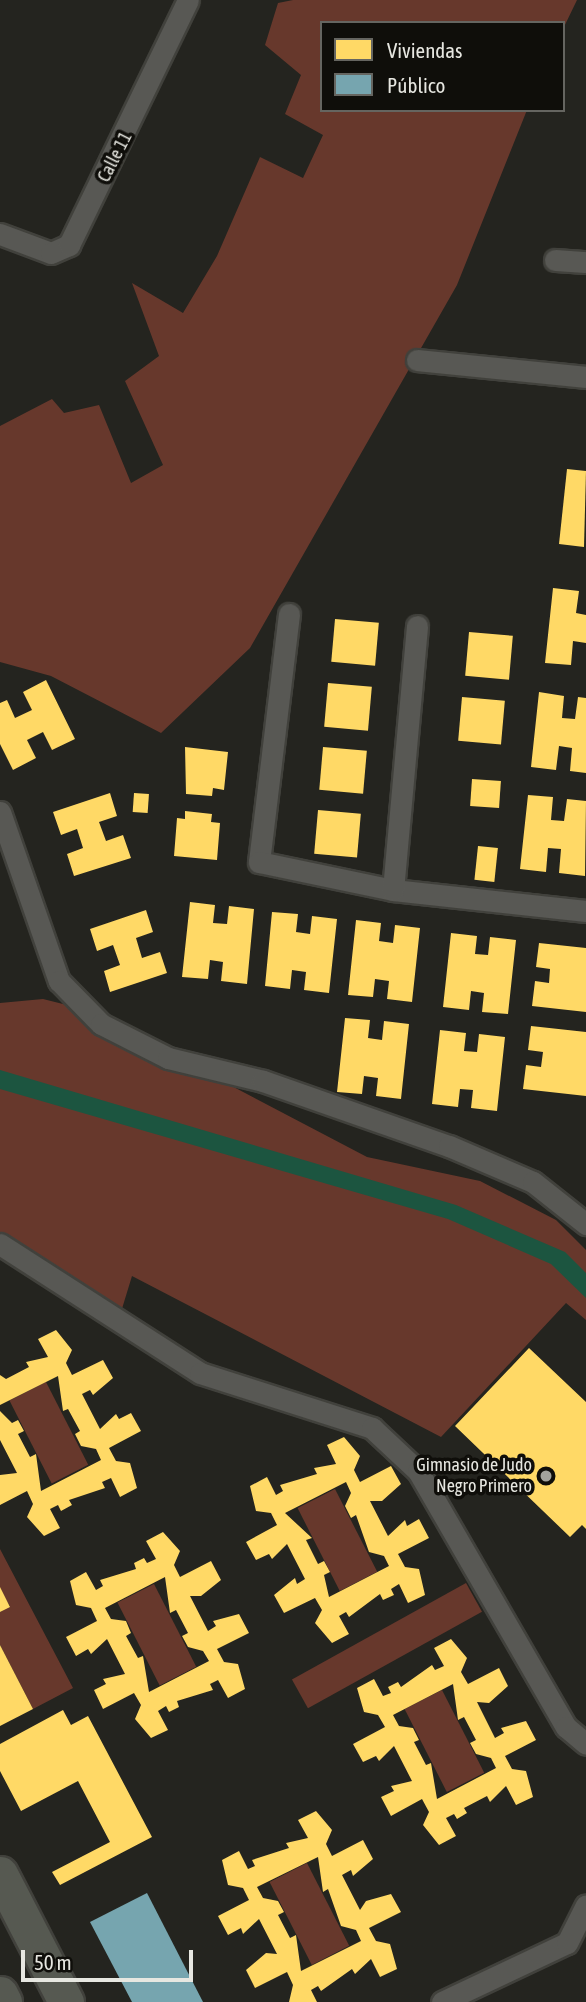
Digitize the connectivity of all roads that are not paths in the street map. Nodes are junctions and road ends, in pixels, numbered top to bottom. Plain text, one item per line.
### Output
1 (188, 0) edge
2 (0, 234) edge
3 (555, 260) dead end
4 (586, 262) edge
5 (418, 359) dead end
6 (586, 377) edge
7 (289, 614) dead end
8 (417, 626) dead end
9 (0, 812) edge
10 (393, 890) junction
11 (586, 911) edge
12 (586, 1224) edge
13 (0, 1244) edge
14 (586, 1744) edge
15 (0, 1874) edge
16 (586, 1905) edge
17 (577, 1947) edge
18 (0, 1994) edge
19 (4, 2002) edge
20 (66, 2002) edge
21 (442, 2002) edge

1 - 2 street, Calle 11
3 - 4 street
5 - 6 street
7 - 10 street
8 - 10 street
9 - 12 street
10 - 11 street
13 - 14 street
15 - 20 main road
16 - 17 street
17 - 21 street
18 - 19 main road

